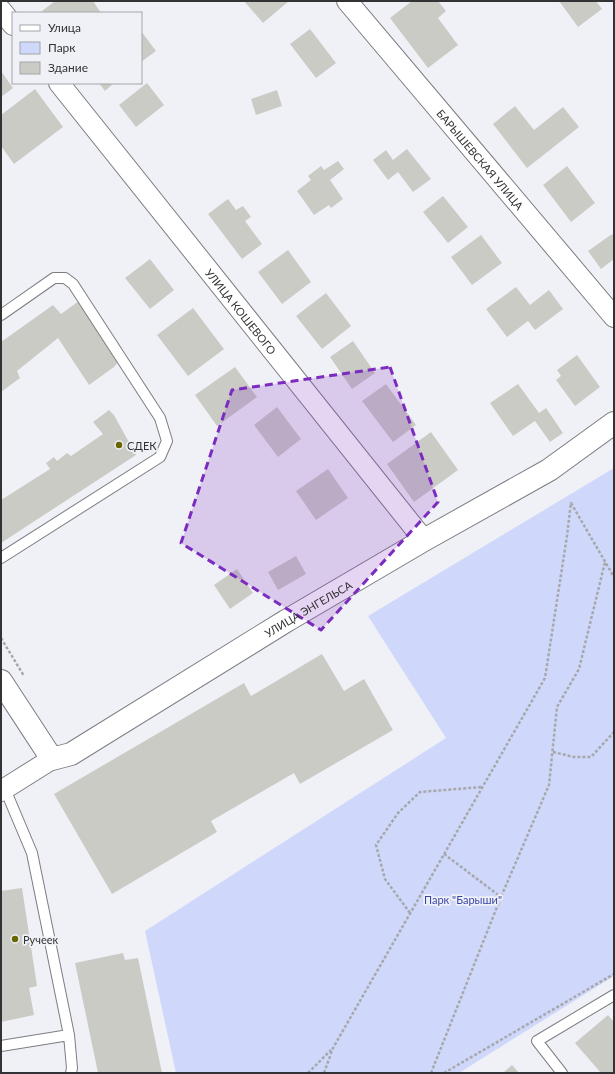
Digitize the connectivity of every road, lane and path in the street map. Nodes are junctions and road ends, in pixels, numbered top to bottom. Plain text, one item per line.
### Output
1 (347, 1) edge
2 (1, 10) edge
3 (12, 24) edge
4 (60, 84) edge
5 (1, 314) edge
6 (614, 317) edge
7 (614, 423) edge
8 (424, 540) junction
9 (1, 558) edge
10 (605, 562) junction
11 (614, 577) edge
12 (1, 681) edge
13 (614, 732) edge
14 (553, 752) junction
15 (52, 759) junction
16 (482, 787) junction
17 (3, 790) edge
18 (444, 854) junction
19 (501, 897) junction
20 (410, 913) junction
21 (614, 974) edge
22 (614, 995) edge
23 (70, 1035) junction
24 (1, 1046) edge
25 (333, 1048) junction
26 (71, 1073) edge
27 (308, 1073) edge
28 (324, 1073) edge
29 (431, 1073) edge
30 (444, 1073) edge
31 (562, 1073) edge

1 - 6 street, БАРЫШЕВСКАЯ УЛИЦА
2 - 3 street
4 - 8 street, УЛИЦА КОШЕВОГО
5 - 9 lane
7 - 8 street, УЛИЦА ЭНГЕЛЬСА
8 - 15 street, УЛИЦА ЭНГЕЛЬСА
10 - 11 path
10 - 14 path
10 - 16 path
12 - 15 street
13 - 14 path
14 - 19 path
15 - 17 street, УЛИЦА ЭНГЕЛЬСА
16 - 18 path
16 - 20 path
17 - 23 lane
18 - 19 path
18 - 20 path
19 - 29 path
20 - 25 path
21 - 30 path
22 - 31 lane
23 - 24 lane
23 - 26 lane
25 - 27 path
25 - 28 path

